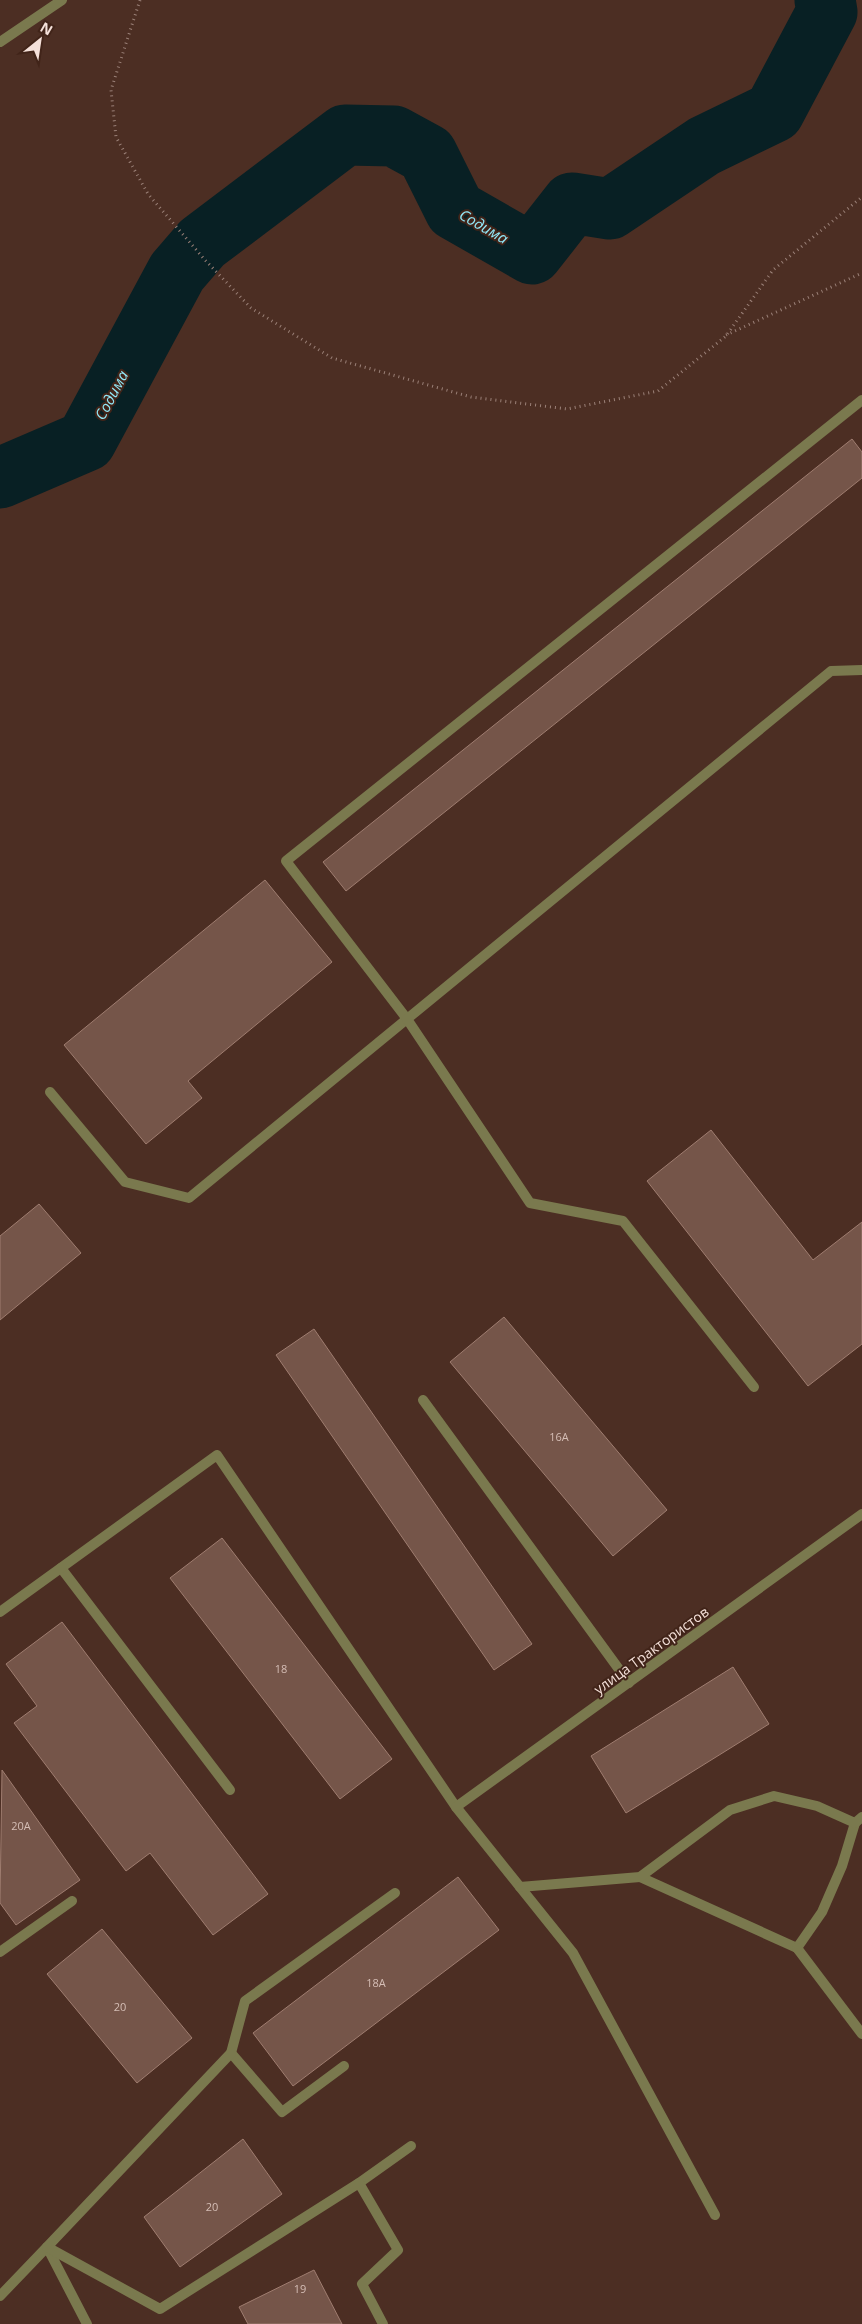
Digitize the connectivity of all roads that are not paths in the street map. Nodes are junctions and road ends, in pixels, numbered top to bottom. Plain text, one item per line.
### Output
1 (62, 0) edge
2 (0, 42) edge
3 (862, 400) edge
4 (862, 670) edge
5 (407, 1019) junction
6 (50, 1092) dead end
7 (754, 1387) dead end
8 (423, 1400) dead end
9 (862, 1514) edge
10 (61, 1568) junction
11 (0, 1612) edge
12 (629, 1683) junction
13 (230, 1790) dead end
14 (456, 1807) junction
15 (858, 1820) edge
16 (640, 1877) junction
17 (520, 1887) junction
18 (396, 1893) dead end
19 (72, 1902) dead end
20 (2, 1947) edge
21 (797, 1948) junction
22 (862, 2034) edge
23 (232, 2053) junction
24 (344, 2066) dead end
25 (410, 2146) dead end
26 (359, 2183) junction
27 (715, 2215) dead end
28 (47, 2247) junction
29 (0, 2296) edge
30 (87, 2324) edge
31 (383, 2324) edge

1 - 2 street
3 - 5 street
4 - 5 street
5 - 6 street
5 - 7 street
8 - 12 street
9 - 12 street, улица Трактористов
10 - 11 street
10 - 13 street
10 - 14 street
12 - 14 street, улица Трактористов
14 - 17 street
15 - 16 street
15 - 21 street
16 - 17 street
16 - 21 street
17 - 27 street
18 - 23 street
19 - 20 street
21 - 22 street
23 - 24 street
23 - 28 street
25 - 26 street
26 - 28 street
26 - 31 street
28 - 29 street
28 - 30 street

